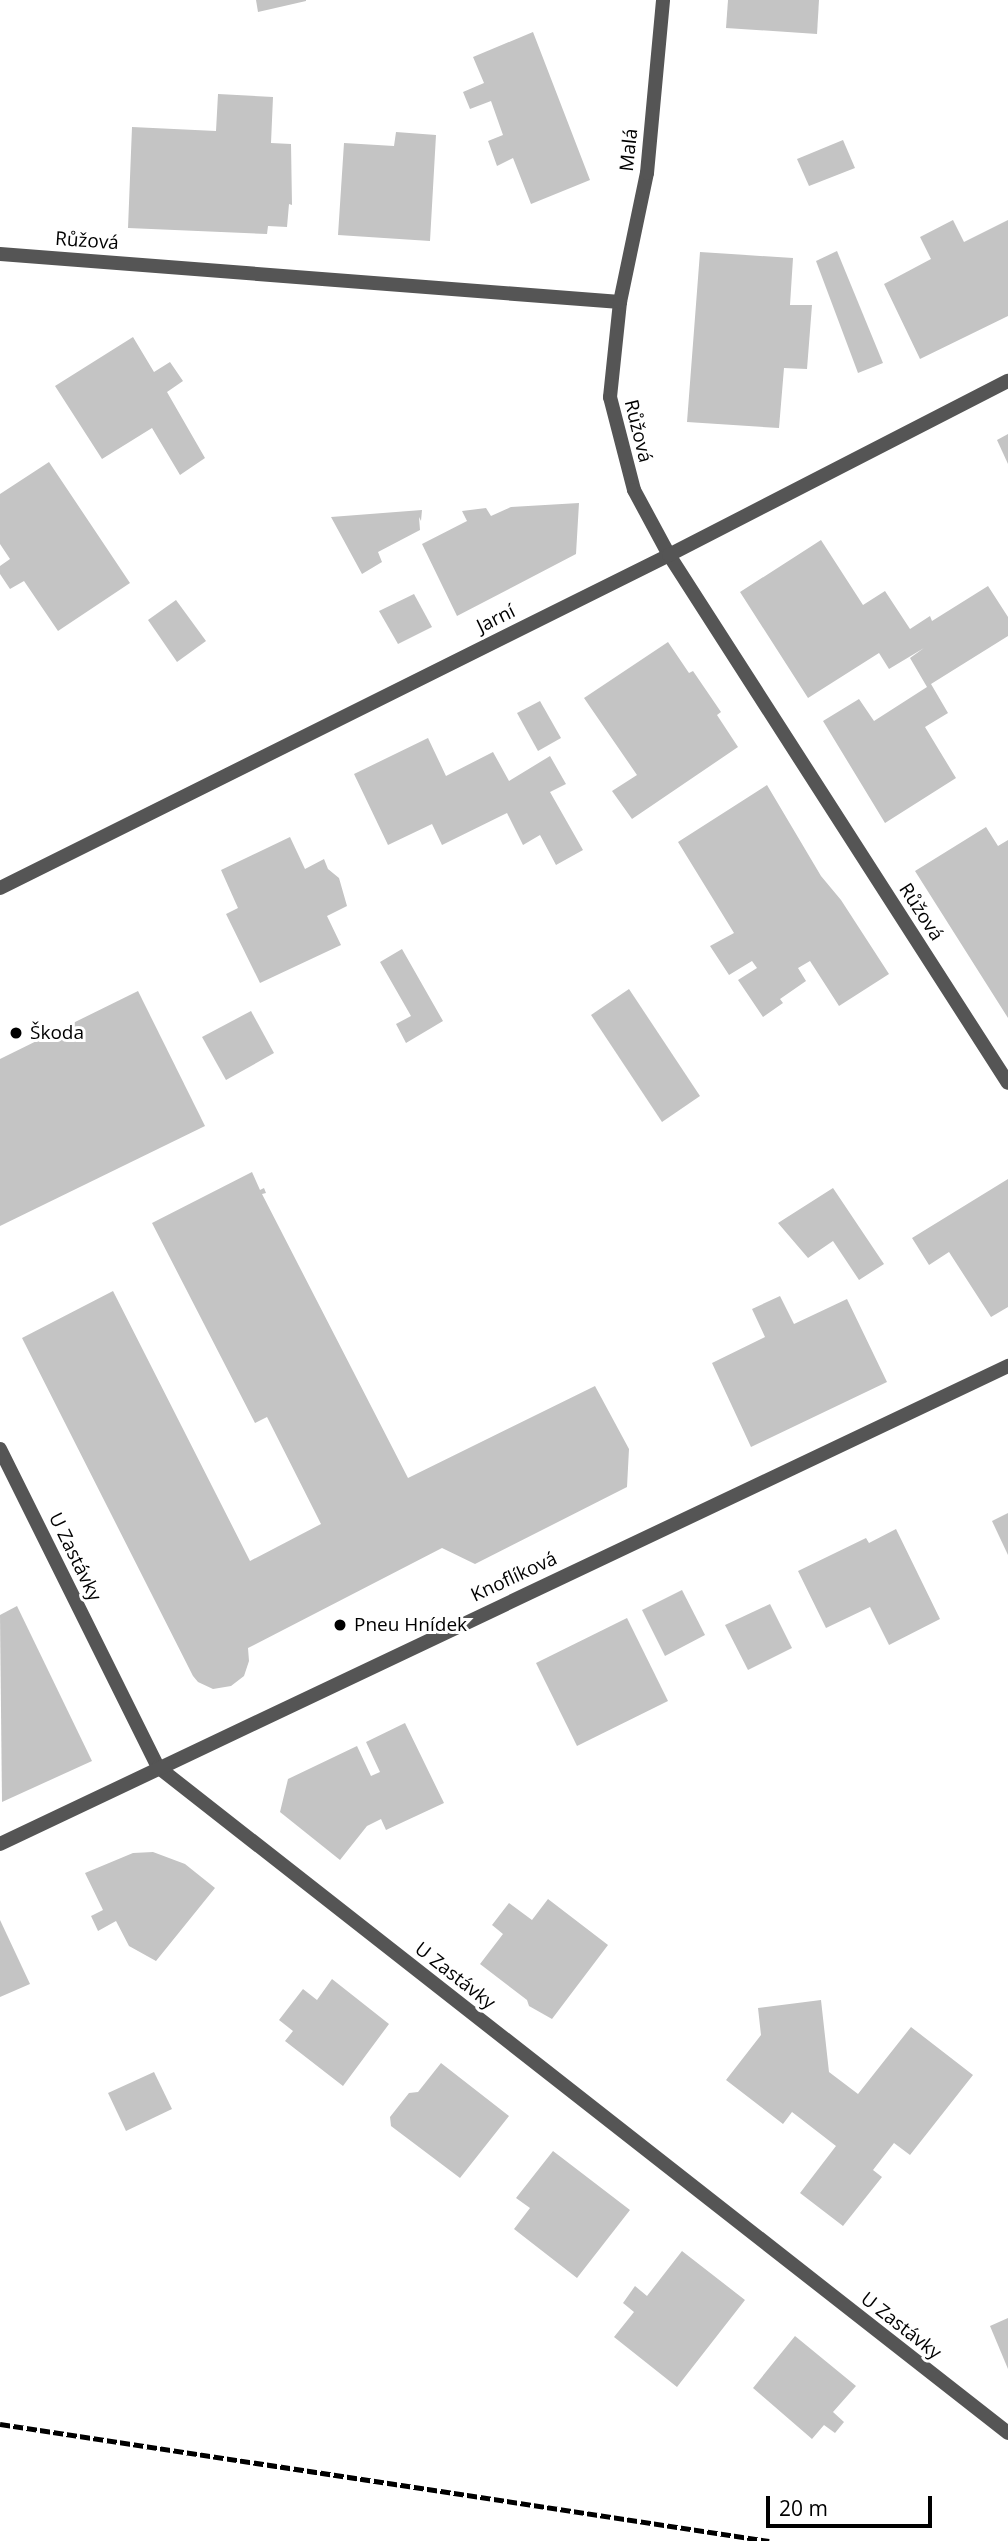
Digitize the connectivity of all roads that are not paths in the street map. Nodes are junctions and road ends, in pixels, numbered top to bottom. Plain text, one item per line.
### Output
1 (663, 0) edge
2 (0, 254) edge
3 (620, 302) junction
4 (1008, 381) edge
5 (669, 555) junction
6 (0, 888) edge
7 (1008, 1083) edge
8 (1008, 1366) edge
9 (0, 1449) edge
10 (158, 1767) junction
11 (0, 1844) edge
12 (1008, 2433) edge

1 - 3 street, Malá
2 - 3 street, Růžová
3 - 5 street, Růžová
4 - 5 street, Jarní
5 - 6 street, Jarní
5 - 7 street, Růžová
8 - 10 street, Knoflíková
9 - 10 street, U Zastávky
10 - 11 street, Knoflíková
10 - 12 street, U Zastávky

